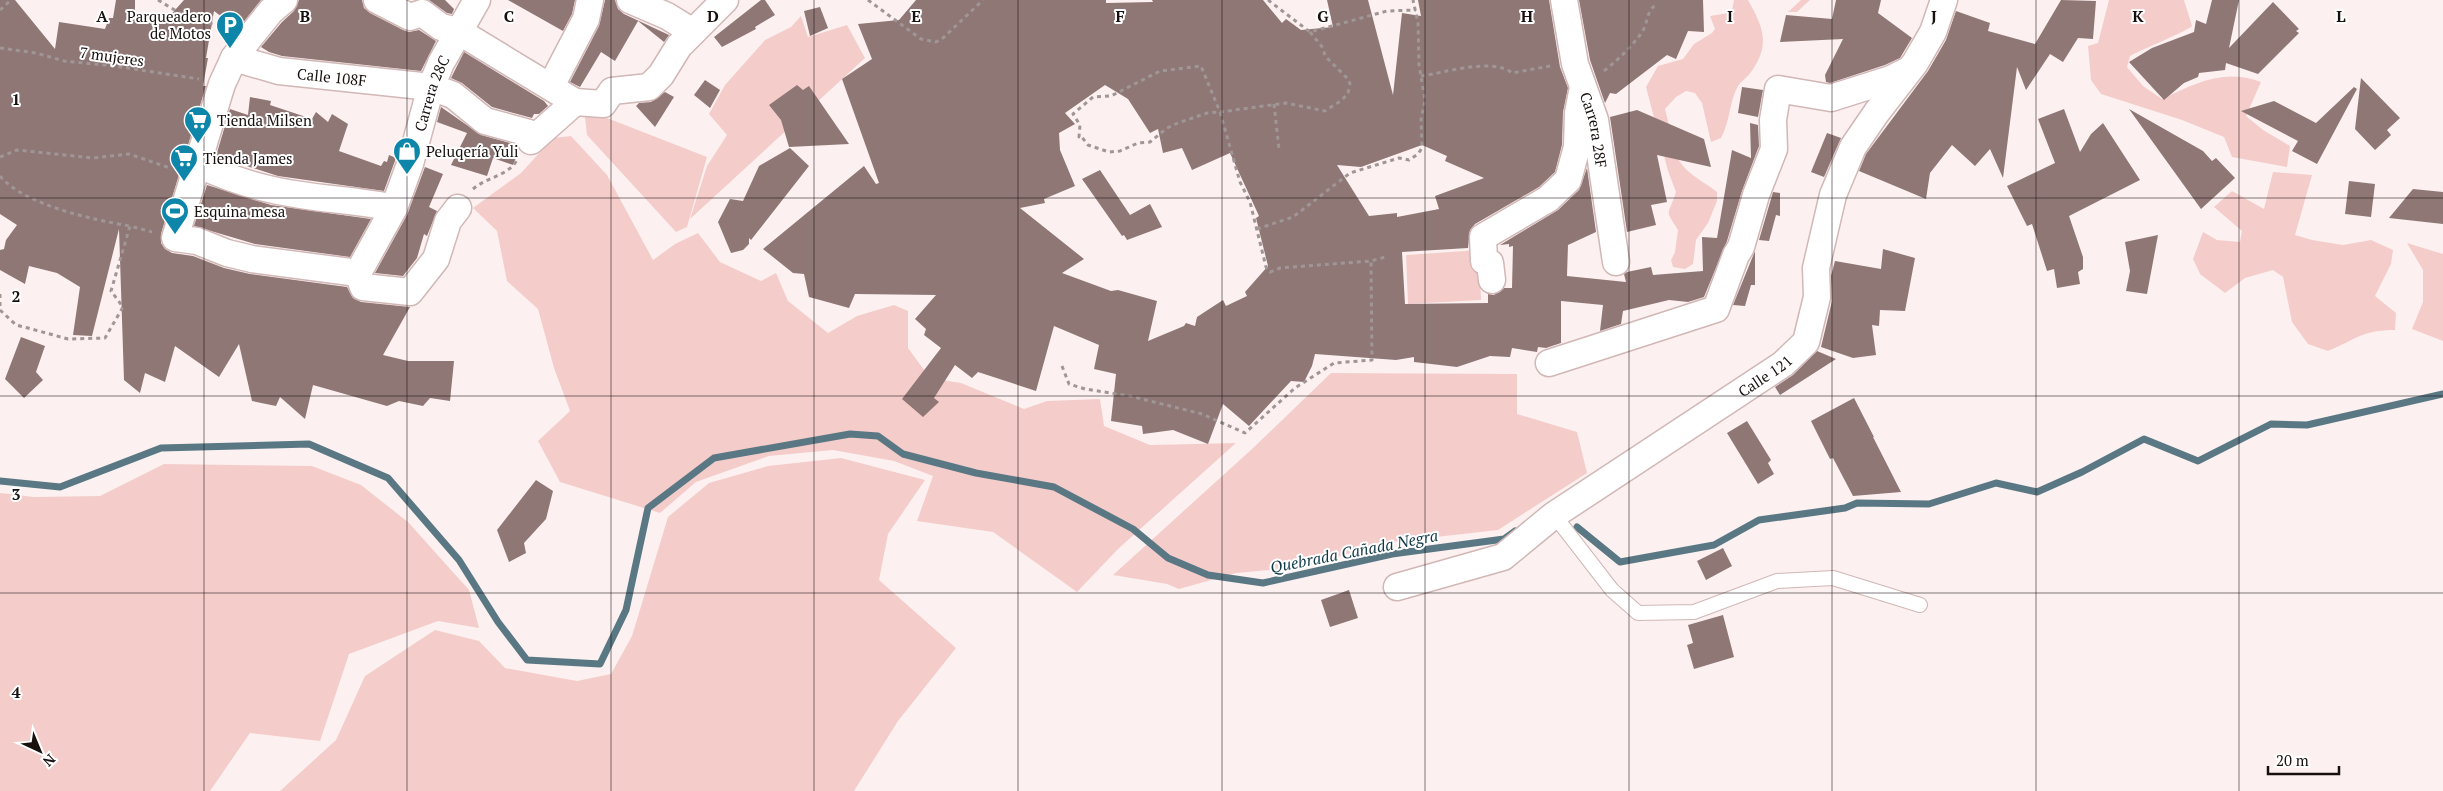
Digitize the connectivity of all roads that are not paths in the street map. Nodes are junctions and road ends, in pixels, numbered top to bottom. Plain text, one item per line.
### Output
1 (284, 0) edge
2 (377, 0) edge
3 (477, 0) edge
4 (590, 0) edge
5 (630, 0) edge
6 (726, 0) edge
7 (1564, 0) edge
8 (1944, 0) edge
9 (458, 31) junction
10 (693, 32) junction
11 (234, 58) junction
12 (1910, 69) junction
13 (431, 86) junction
14 (551, 86) junction
15 (1583, 86) junction
16 (576, 102) junction
17 (196, 171) junction
18 (394, 208) junction
19 (458, 208) road end
20 (1616, 262) dead end
21 (358, 273) junction
22 (1492, 280) dead end
23 (1549, 363) dead end
24 (1554, 515) junction
25 (1397, 586) dead end
26 (1920, 605) dead end

1 - 11 street
2 - 9 street
3 - 9 street, Carrera 28C
4 - 14 street
5 - 10 street
6 - 10 street
7 - 15 street, Carrera 28F
8 - 12 street, Calle 121
9 - 13 street, Carrera 28C
9 - 14 street
10 - 16 street
11 - 13 street, Calle 108F
11 - 17 street
12 - 23 street
12 - 24 street, Calle 121
13 - 16 street, Calle 108F
13 - 18 street, Carrera 28C
14 - 16 street
15 - 20 street, Carrera 28F
15 - 22 street
17 - 18 street
17 - 21 street
18 - 21 street, Carrera 28C
19 - 21 street
24 - 25 street, Calle 121
24 - 26 lane

